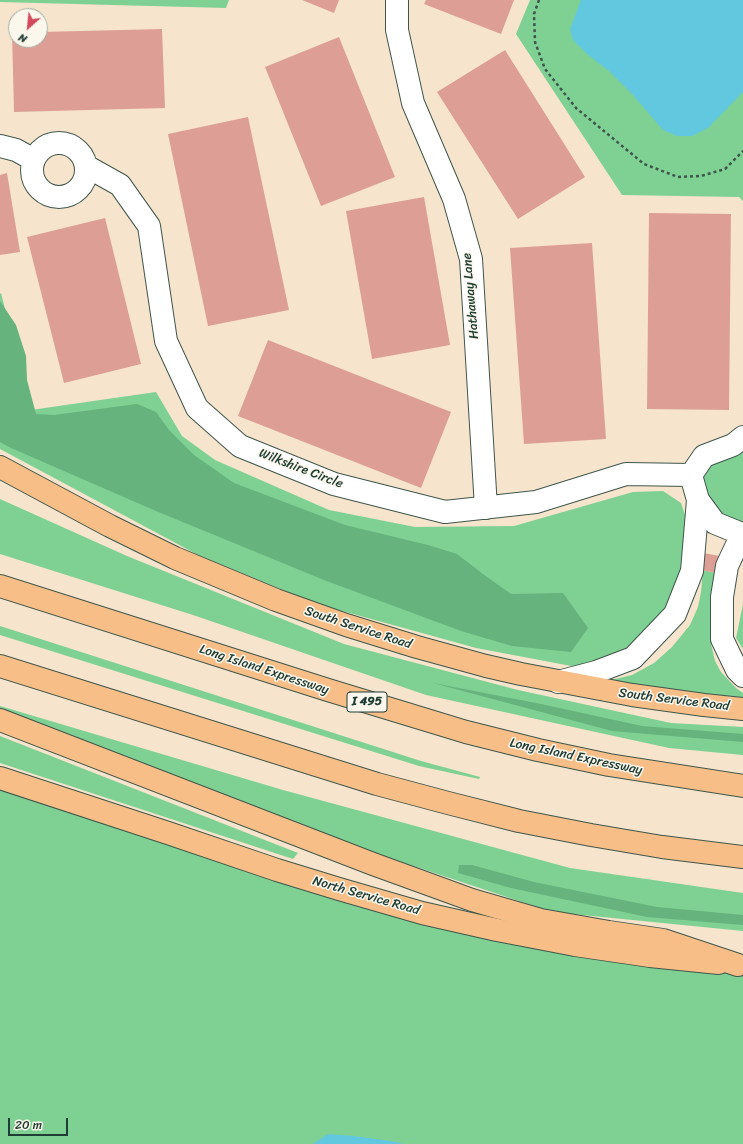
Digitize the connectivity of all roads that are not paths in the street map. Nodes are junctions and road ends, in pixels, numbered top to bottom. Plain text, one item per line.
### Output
1 (397, 0) edge
2 (0, 146) edge
3 (34, 160) junction
4 (86, 166) junction
5 (743, 437) edge
6 (0, 467) edge
7 (691, 475) junction
8 (698, 500) junction
9 (486, 508) junction
10 (742, 534) edge
11 (0, 586) edge
12 (0, 666) edge
13 (743, 676) edge
14 (558, 682) junction
15 (743, 709) edge
16 (0, 720) edge
17 (0, 778) edge
18 (743, 786) edge
19 (743, 857) edge
20 (740, 966) edge

1 - 9 street, Hathaway Lane
2 - 3 street
3 - 4 street, Wilkshire Circle
3 - 4 street
4 - 9 street, Wilkshire Circle
5 - 7 street
6 - 14 main road, South Service Road
7 - 8 street
7 - 9 street, Wilkshire Circle
8 - 10 street
8 - 14 street
10 - 13 street
11 - 18 main road, Long Island Expressway / I 495
12 - 19 main road
14 - 15 main road, South Service Road
16 - 20 main road
17 - 20 main road, North Service Road

